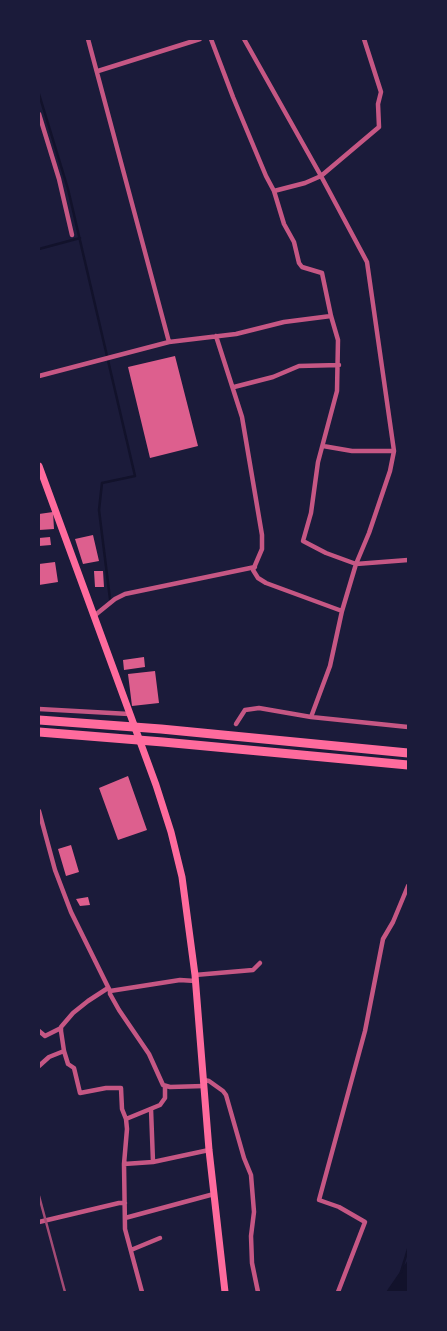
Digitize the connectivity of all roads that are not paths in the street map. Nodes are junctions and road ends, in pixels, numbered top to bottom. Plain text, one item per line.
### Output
1 (88, 39) edge
2 (200, 39) edge
3 (211, 39) edge
4 (244, 39) edge
5 (364, 39) edge
6 (98, 71) junction
7 (39, 114) edge
8 (321, 176) junction
9 (274, 191) junction
10 (72, 235) dead end
11 (331, 316) junction
12 (216, 336) junction
13 (169, 342) junction
14 (339, 365) junction
15 (39, 376) edge
16 (234, 387) junction
17 (323, 446) junction
18 (394, 451) junction
19 (39, 466) edge
20 (408, 560) edge
21 (356, 564) junction
22 (255, 567) junction
23 (342, 611) junction
24 (94, 617) junction
25 (39, 709) edge
26 (129, 714) junction
27 (311, 717) junction
28 (39, 720) edge
29 (236, 724) dead end
30 (408, 727) edge
31 (39, 732) edge
32 (408, 753) edge
33 (408, 766) edge
34 (39, 811) edge
35 (408, 886) edge
36 (260, 963) dead end
37 (195, 978) junction
38 (109, 990) junction
39 (61, 1028) junction
40 (39, 1031) edge
41 (64, 1051) junction
42 (39, 1066) edge
43 (204, 1083) junction
44 (165, 1086) junction
45 (151, 1109) junction
46 (126, 1119) junction
47 (209, 1150) junction
48 (153, 1162) junction
49 (124, 1164) junction
50 (214, 1194) junction
51 (125, 1203) junction
52 (125, 1218) junction
53 (39, 1222) edge
54 (160, 1238) dead end
55 (131, 1250) junction
56 (142, 1292) edge
57 (225, 1292) edge
58 (258, 1292) edge
59 (338, 1292) edge

1 - 6 street
2 - 6 street
3 - 9 street
4 - 8 street
5 - 8 street
6 - 13 street
7 - 10 street
8 - 9 street
8 - 18 street
9 - 11 street
11 - 12 street
11 - 14 street
12 - 13 street
12 - 16 street
13 - 15 street
14 - 16 street
14 - 17 street
16 - 22 street
17 - 18 street
17 - 21 street
18 - 21 street
19 - 24 main road
20 - 21 street
21 - 23 street
22 - 23 street
22 - 24 street
23 - 27 street
24 - 26 main road
25 - 26 street
26 - 37 main road
27 - 29 street
27 - 30 street
28 - 32 highway
31 - 33 highway
34 - 38 street
35 - 59 street
36 - 37 street
37 - 38 street
37 - 43 main road
38 - 39 street
38 - 44 street
39 - 40 street
39 - 41 street
41 - 42 street
41 - 46 street
43 - 44 street
43 - 47 main road
43 - 58 street
44 - 45 street
45 - 46 street
45 - 48 street
46 - 49 street
47 - 48 street
47 - 50 main road
48 - 49 street
49 - 51 street
50 - 52 street
50 - 57 main road
51 - 52 street
51 - 53 street
52 - 55 street
54 - 55 street
55 - 56 street

